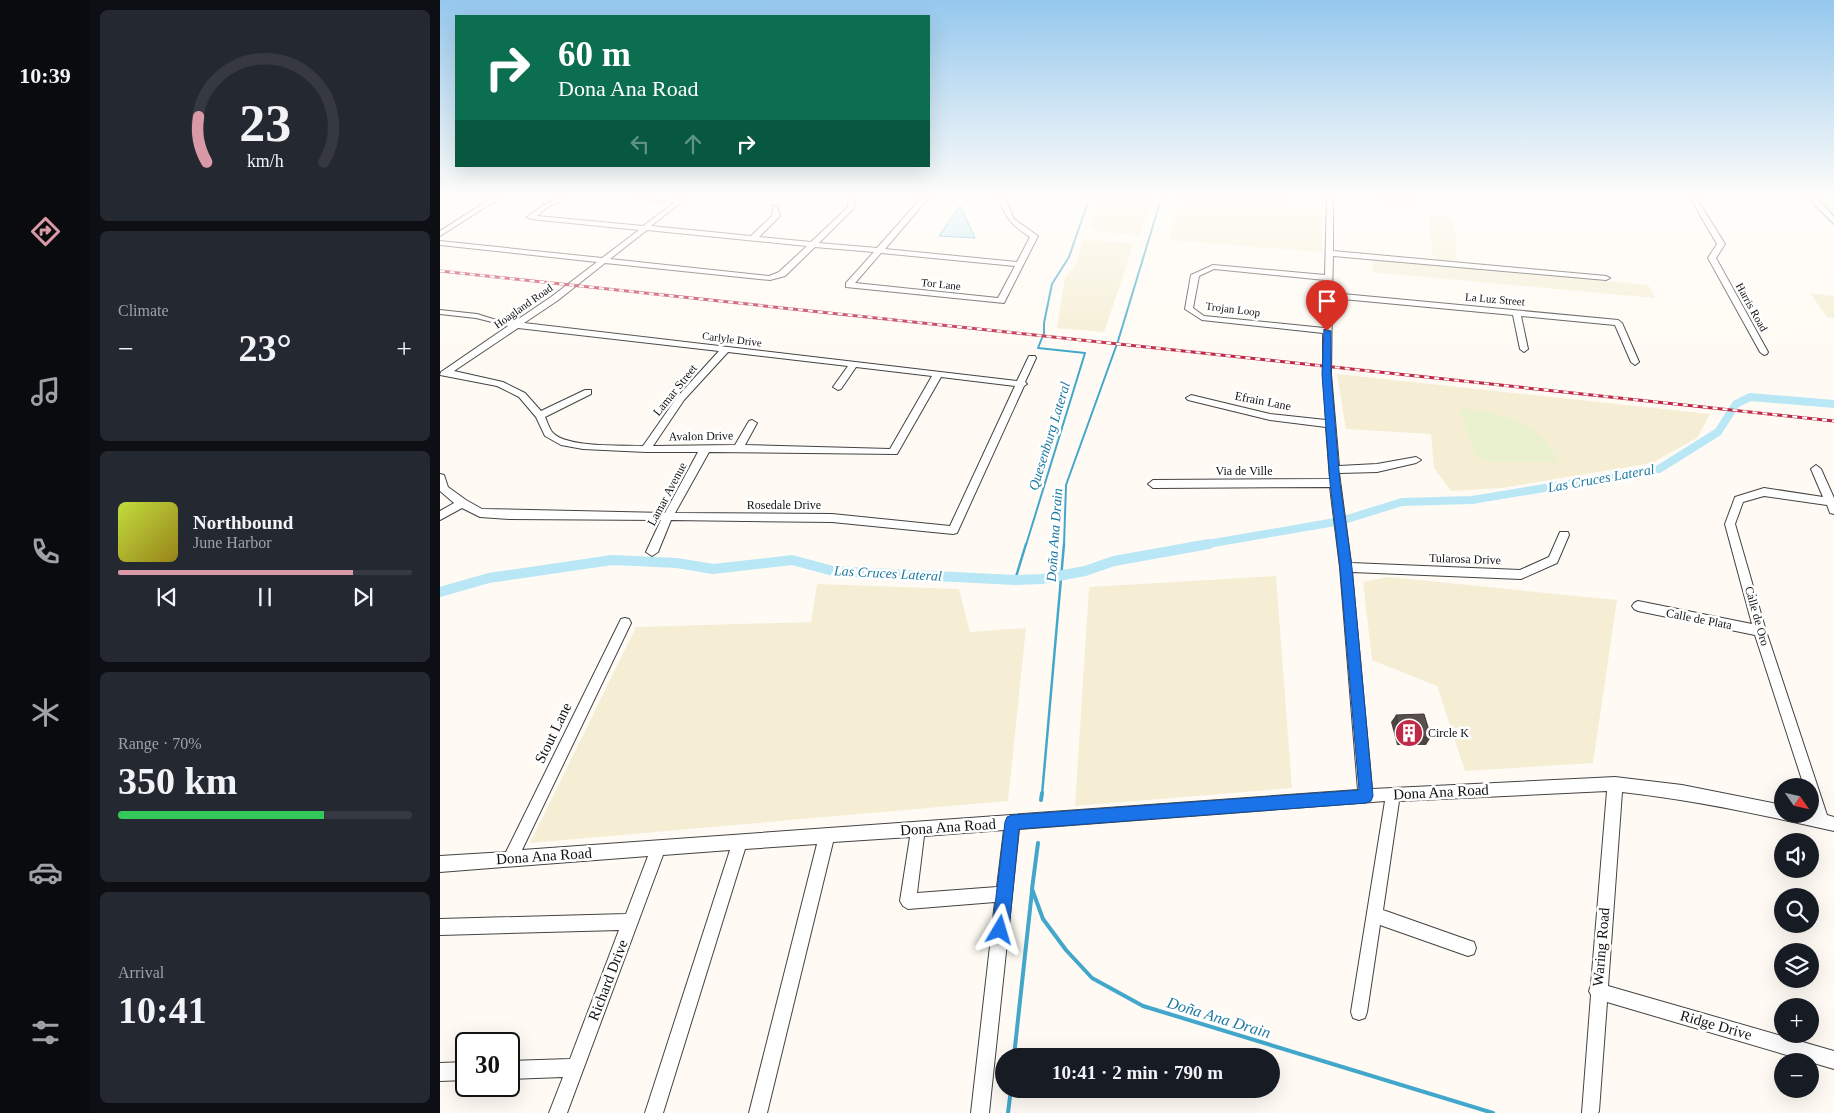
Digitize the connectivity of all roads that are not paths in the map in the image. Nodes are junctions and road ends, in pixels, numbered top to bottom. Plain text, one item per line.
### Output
1 (494, 248) edge
2 (620, 248) edge
3 (810, 248) edge
4 (851, 248) edge
5 (882, 248) edge
6 (1028, 248) edge
7 (1329, 248) edge
8 (1718, 248) edge
9 (879, 251) junction
10 (1329, 253) junction
11 (605, 260) junction
12 (1019, 264) junction
13 (1328, 278) junction
14 (1606, 278) dead end
15 (1328, 295) junction
16 (440, 312) edge
17 (1516, 312) junction
18 (516, 325) junction
19 (1327, 331) junction
20 (726, 349) junction
21 (1524, 349) dead end
22 (1764, 352) dead end
23 (1032, 358) dead end
24 (1635, 362) dead end
25 (853, 365) junction
26 (443, 374) edge
27 (938, 374) junction
28 (1022, 384) junction
29 (838, 387) dead end
30 (588, 392) dead end
31 (1191, 398) dead end
32 (540, 416) junction
33 (752, 423) dead end
34 (1331, 424) junction
35 (738, 448) junction
36 (646, 449) junction
37 (705, 449) junction
38 (1416, 460) dead end
39 (1816, 469) dead end
40 (1336, 470) junction
41 (440, 478) edge
42 (1335, 483) junction
43 (1153, 484) dead end
44 (462, 503) junction
45 (1832, 506) edge
46 (440, 516) edge
47 (668, 516) junction
48 (1564, 536) dead end
49 (652, 552) dead end
50 (1346, 568) junction
51 (1638, 606) dead end
52 (625, 623) dead end
53 (1760, 631) junction
54 (1615, 784) junction
55 (1393, 794) junction
56 (1366, 796) junction
57 (1774, 810) edge
58 (1012, 822) junction
59 (1828, 822) edge
60 (918, 829) junction
61 (827, 835) junction
62 (740, 841) junction
63 (659, 847) junction
64 (510, 858) junction
65 (440, 864) edge
66 (1005, 894) junction
67 (1374, 915) junction
68 (630, 922) junction
69 (440, 926) edge
70 (1468, 948) dead end
71 (1597, 991) junction
72 (1359, 1012) dead end
73 (1834, 1060) edge
74 (575, 1068) junction
75 (520, 1070) edge
76 (455, 1071) edge
77 (440, 1072) edge
78 (1590, 1111) dead end
79 (558, 1113) edge
80 (654, 1113) edge
81 (758, 1113) edge
82 (980, 1113) edge

1 - 11 street
2 - 11 street, Hoagland Road
3 - 11 street
4 - 9 street
5 - 9 street
6 - 12 street
7 - 10 street
8 - 22 street, Harris Road
9 - 12 street
9 - 12 street, Tor Lane
10 - 13 street
10 - 14 street
11 - 18 street, Hoagland Road
13 - 15 street
13 - 19 street, Trojan Loop
15 - 17 street, La Luz Street
15 - 19 street
16 - 18 street, Carlyle Drive
17 - 21 street
17 - 24 street, La Luz Street
18 - 20 street, Carlyle Drive
18 - 26 street, Hoagland Road
19 - 34 street
20 - 25 street, Carlyle Drive
20 - 36 street, Lamar Street
23 - 28 street, Rosedale Drive
25 - 27 street, Carlyle Drive
25 - 29 street
26 - 32 street, Avalon Drive
27 - 28 street, Carlyle Drive
27 - 35 street, Avalon Drive
28 - 47 street, Rosedale Drive
30 - 32 street
31 - 34 street, Efrain Lane
32 - 36 street, Avalon Drive
33 - 35 street
34 - 40 street
35 - 37 street, Avalon Drive
36 - 37 street, Avalon Drive
37 - 47 street, Lamar Avenue
38 - 40 street
39 - 45 street, Calle de Oro
40 - 42 street
41 - 44 street, Rosedale Drive
42 - 43 street, Via de Ville
42 - 50 street
44 - 46 street
44 - 47 street, Rosedale Drive
45 - 53 street, Calle de Oro
47 - 49 street, Lamar Avenue
48 - 50 street, Tularosa Drive
50 - 56 street
51 - 53 street, Calle de Plata
52 - 64 street, Stout Lane
53 - 59 street, Calle de Oro
54 - 55 street, Dona Ana Road
54 - 57 street, Dona Ana Road
54 - 71 street, Waring Road
55 - 56 street, Dona Ana Road
55 - 67 street
56 - 58 street, Dona Ana Road
58 - 60 street, Dona Ana Road
58 - 66 street
60 - 61 street, Dona Ana Road
60 - 66 street
61 - 62 street, Dona Ana Road
61 - 81 street
62 - 63 street, Dona Ana Road
62 - 80 street
63 - 64 street, Dona Ana Road
63 - 68 street, Richard Drive
64 - 65 street, Dona Ana Road
66 - 82 street
67 - 70 street
67 - 72 street
68 - 69 street
68 - 74 street, Richard Drive
71 - 73 street, Ridge Drive
71 - 78 street, Waring Road
74 - 75 street
74 - 79 street, Richard Drive
76 - 77 street

